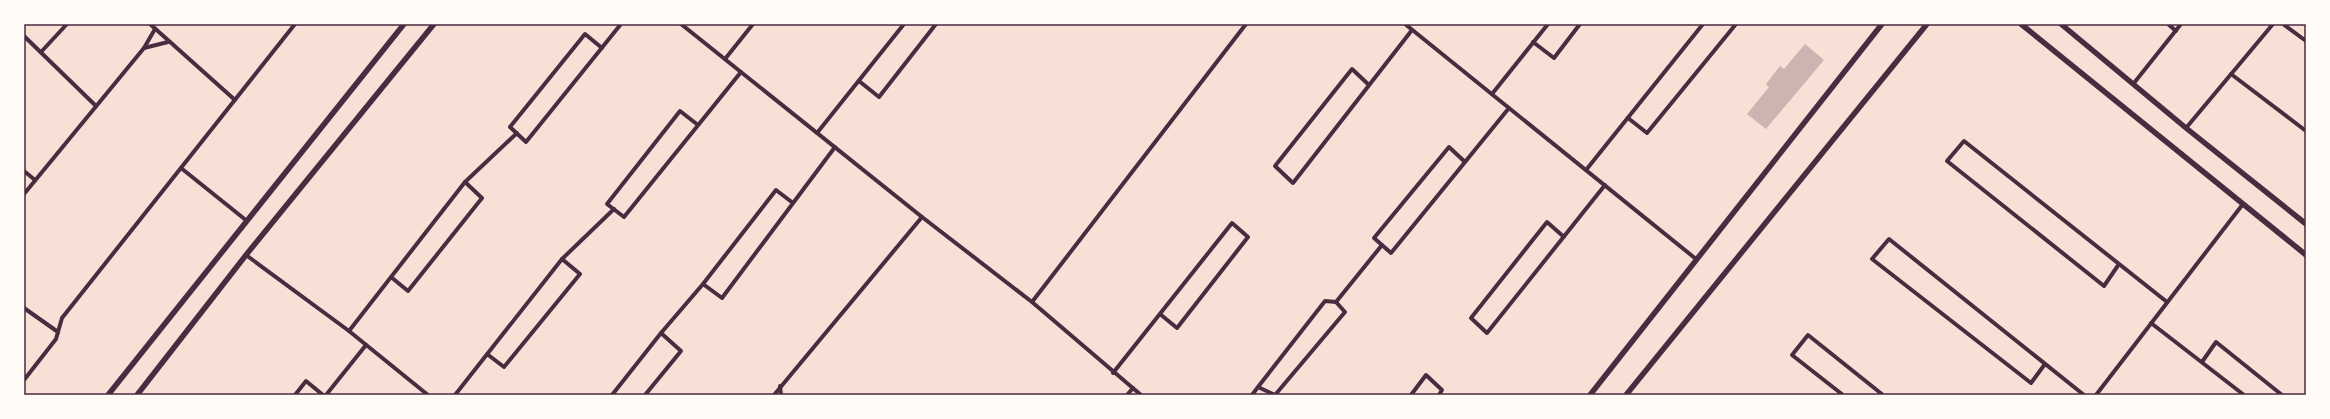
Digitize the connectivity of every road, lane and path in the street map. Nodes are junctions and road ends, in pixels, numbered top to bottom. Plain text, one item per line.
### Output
1 (67, 24) edge
2 (150, 24) edge
3 (295, 24) edge
4 (404, 24) edge
5 (434, 24) edge
6 (621, 24) edge
7 (682, 24) edge
8 (753, 24) edge
9 (904, 24) edge
10 (936, 24) edge
11 (1246, 24) edge
12 (1405, 24) edge
13 (1548, 24) edge
14 (1580, 24) edge
15 (1703, 24) edge
16 (1736, 24) edge
17 (1882, 24) edge
18 (1927, 24) edge
19 (2021, 24) edge
20 (2061, 24) edge
21 (2168, 24) edge
22 (2181, 24) edge
23 (2273, 24) edge
24 (2283, 24) edge
25 (155, 29) junction
26 (1412, 30) junction
27 (2176, 31) junction
28 (24, 36) edge
29 (2306, 41) edge
30 (168, 42) junction
31 (1534, 42) junction
32 (144, 48) junction
33 (602, 48) junction
34 (41, 52) junction
35 (726, 59) junction
36 (741, 72) junction
37 (2231, 74) junction
38 (859, 81) junction
39 (2134, 83) junction
40 (1369, 85) junction
41 (1492, 94) junction
42 (235, 100) junction
43 (96, 106) junction
44 (1509, 108) junction
45 (1628, 118) junction
46 (698, 125) junction
47 (2186, 128) junction
48 (2306, 131) edge
49 (517, 133) junction
50 (817, 133) junction
51 (835, 147) junction
52 (1465, 162) junction
53 (181, 168) junction
54 (1586, 170) junction
55 (24, 171) edge
56 (35, 180) junction
57 (465, 182) junction
58 (1605, 185) junction
59 (24, 194) edge
60 (793, 203) junction
61 (2243, 204) junction
62 (614, 209) junction
63 (922, 217) junction
64 (247, 221) junction
65 (2306, 224) edge
66 (1564, 237) junction
67 (1382, 245) junction
68 (246, 255) junction
69 (2306, 255) edge
70 (562, 259) junction
71 (1696, 259) junction
72 (2119, 264) junction
73 (391, 277) junction
74 (703, 284) junction
75 (1032, 302) junction
76 (1336, 302) junction
77 (2167, 302) junction
78 (24, 308) edge
79 (1160, 314) junction
80 (2151, 323) junction
81 (58, 332) junction
82 (349, 332) junction
83 (661, 333) junction
84 (366, 345) junction
85 (488, 354) junction
86 (2202, 362) junction
87 (2045, 364) junction
88 (1113, 373) junction
89 (24, 380) edge
90 (780, 386) junction
91 (1258, 387) junction
92 (1133, 388) junction
93 (108, 395) edge
94 (137, 395) edge
95 (295, 395) edge
96 (323, 395) edge
97 (326, 395) edge
98 (428, 395) edge
99 (455, 395) edge
100 (612, 395) edge
101 (645, 395) edge
102 (774, 395) edge
103 (781, 395) edge
104 (1127, 395) edge
105 (1142, 395) edge
106 (1252, 395) edge
107 (1411, 395) edge
108 (1439, 395) edge
109 (1590, 395) edge
110 (1626, 395) edge
111 (1843, 395) edge
112 (1883, 395) edge
113 (2084, 395) edge
114 (2096, 395) edge
115 (2244, 395) edge
116 (2282, 395) edge

1 - 34 street
2 - 25 street
3 - 42 street
4 - 64 street
5 - 68 street
6 - 33 street
7 - 35 street
8 - 35 street
9 - 38 street
10 - 38 street
11 - 75 street
12 - 26 street
13 - 31 street
14 - 31 street
15 - 45 street
16 - 45 street
17 - 71 street
18 - 110 street
19 - 61 street
20 - 39 street
21 - 27 street
22 - 27 street
23 - 37 street
24 - 29 street
25 - 30 street
25 - 32 street
26 - 40 street
26 - 41 street
27 - 39 street
28 - 34 street
30 - 32 street
30 - 42 street
31 - 41 street
32 - 43 street
33 - 49 street
33 - 49 street
34 - 43 street
35 - 36 street
36 - 46 street
36 - 50 street
37 - 47 street
37 - 48 street
38 - 50 street
39 - 47 street
40 - 40 street
41 - 44 street
42 - 53 street
43 - 56 street
44 - 52 street
44 - 54 street
45 - 54 street
46 - 62 street
46 - 62 street
47 - 65 street
49 - 57 street
50 - 51 street
51 - 60 street
51 - 63 street
52 - 67 street
52 - 67 street
53 - 64 street
53 - 81 street
54 - 58 street
55 - 56 street
56 - 59 street
57 - 73 street
57 - 73 street
58 - 66 street
58 - 71 street
60 - 74 street
60 - 74 street
61 - 69 street
61 - 77 street
62 - 70 street
63 - 75 street
63 - 90 street
64 - 93 street
66 - 66 street
67 - 76 street
68 - 82 street
68 - 94 street
70 - 85 street
70 - 85 street
71 - 109 street
72 - 72 street
72 - 77 street
73 - 82 street
74 - 83 street
75 - 88 street
76 - 91 street
76 - 91 street
77 - 80 street
78 - 81 street
79 - 79 street
79 - 88 street
80 - 86 street
80 - 114 street
81 - 89 street
82 - 84 street
83 - 100 street
83 - 101 street
84 - 97 street
84 - 98 street
85 - 99 street
86 - 115 street
86 - 116 street
87 - 87 street
87 - 113 street
88 - 92 street
90 - 102 street
90 - 103 street
91 - 106 street
92 - 104 street
92 - 105 street
95 - 96 street
107 - 108 street
111 - 112 street

